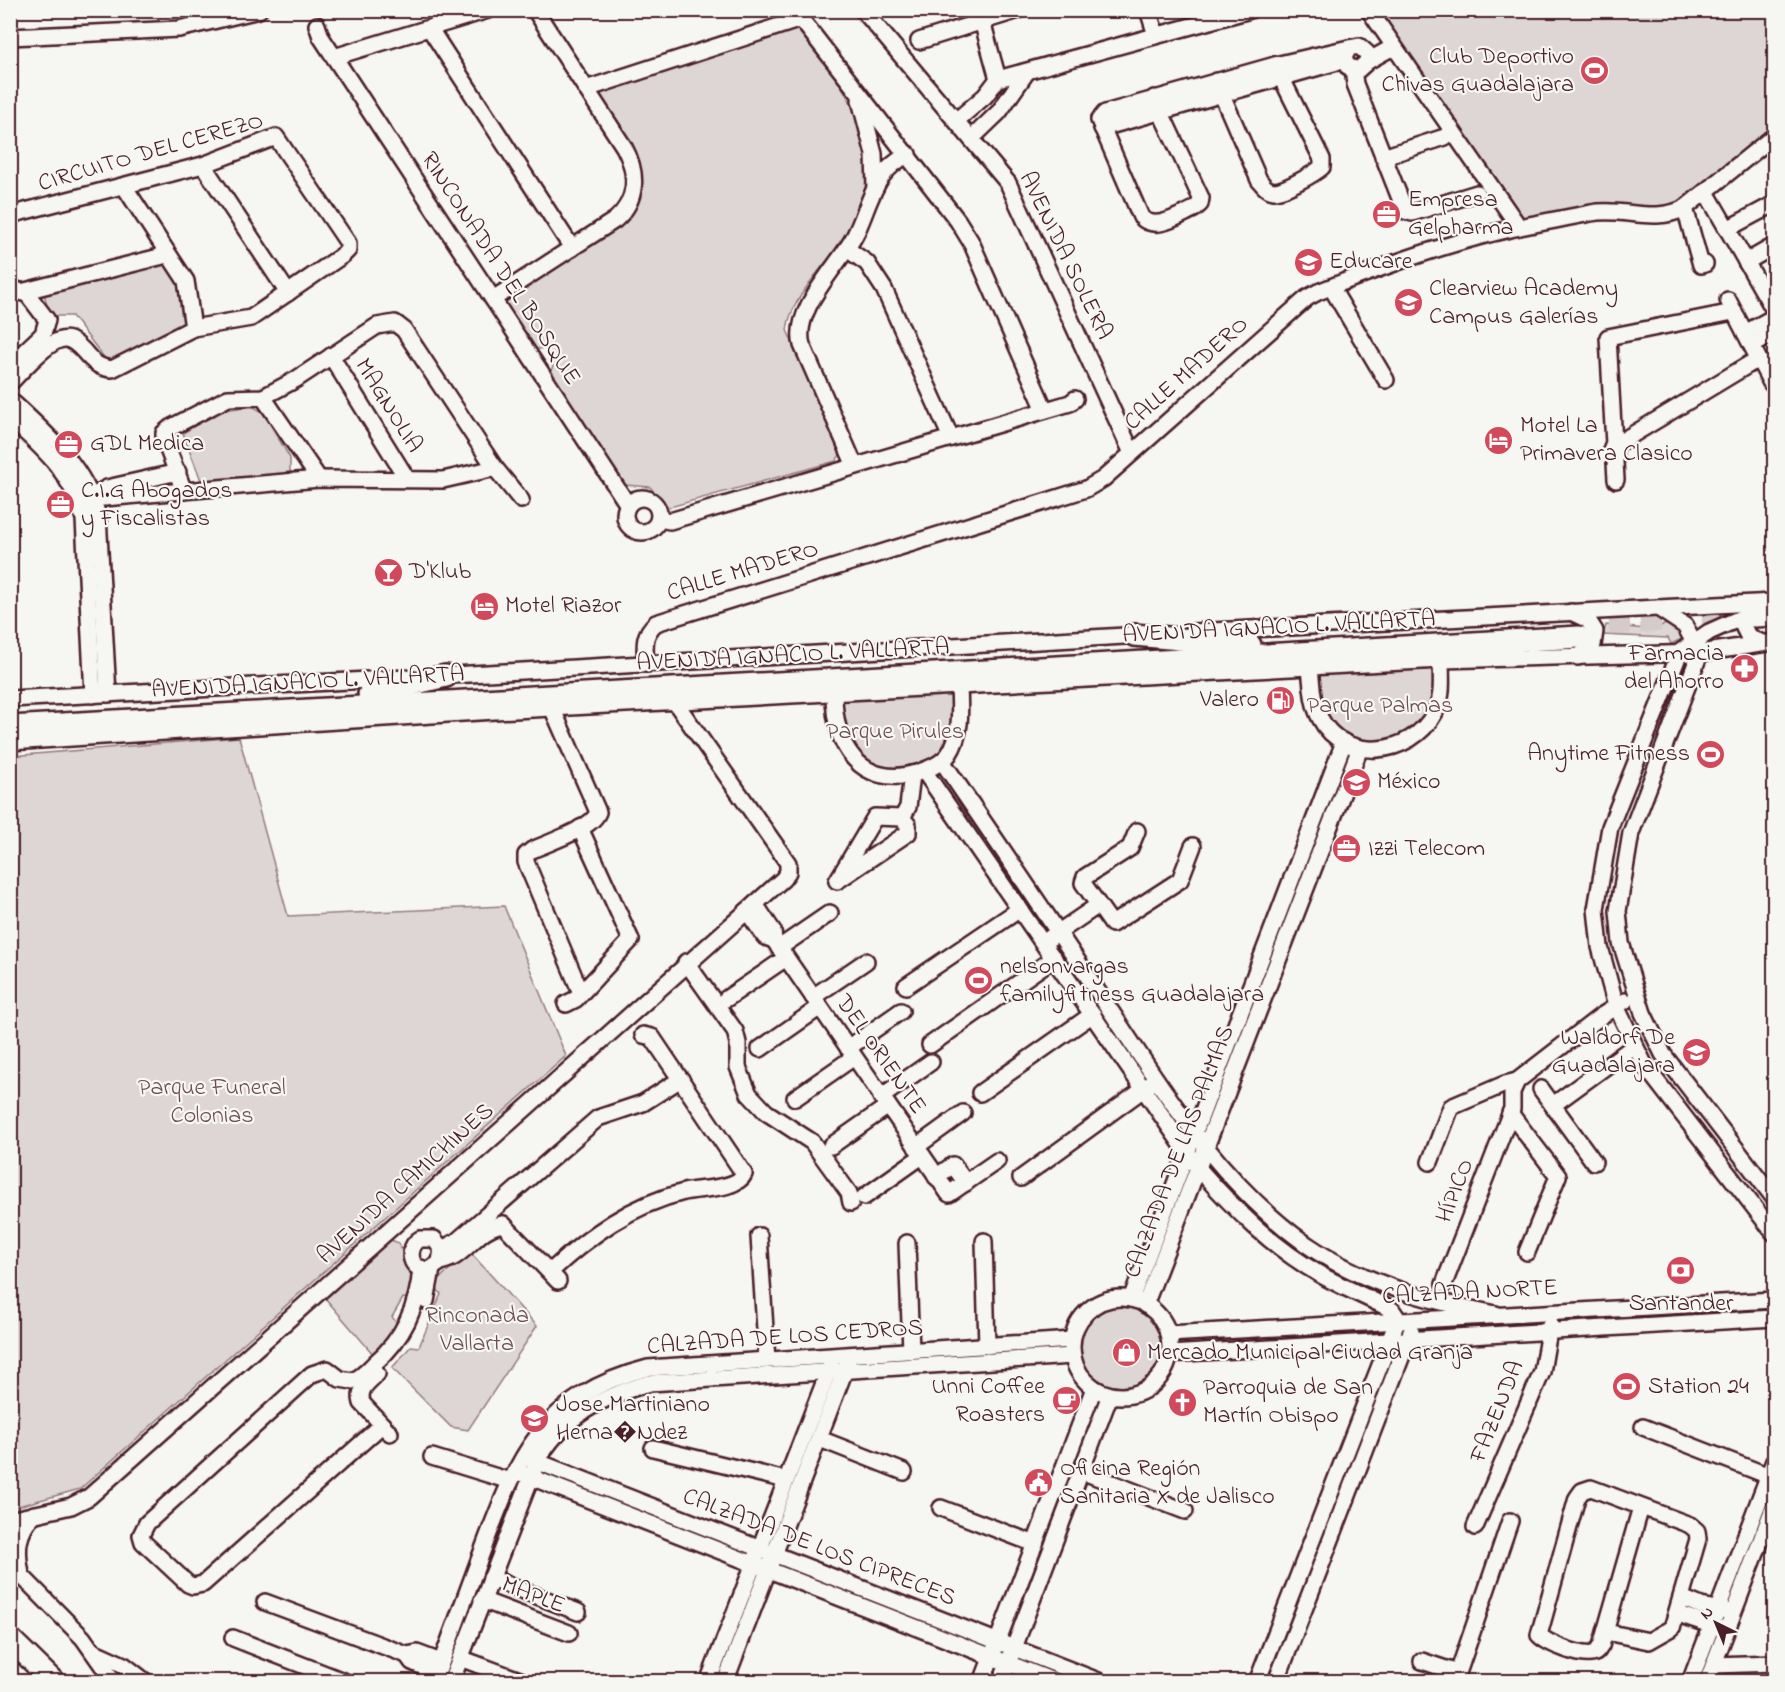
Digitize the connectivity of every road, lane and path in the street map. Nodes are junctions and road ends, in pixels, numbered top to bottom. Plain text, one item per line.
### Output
1 (259, 10) edge
2 (488, 10) edge
3 (535, 10) edge
4 (863, 10) edge
5 (1019, 10) edge
6 (1148, 10) edge
7 (1250, 10) edge
8 (1369, 10) edge
9 (798, 15) edge
10 (982, 21) junction
11 (317, 25) dead end
12 (430, 29) junction
13 (1156, 35) junction
14 (10, 37) edge
15 (919, 41) dead end
16 (1389, 41) junction
17 (334, 57) junction
18 (1355, 57) junction
19 (1279, 72) junction
20 (1026, 73) junction
21 (999, 79) junction
22 (855, 87) junction
23 (1218, 87) junction
24 (586, 88) junction
25 (1156, 104) junction
26 (957, 120) junction
27 (1774, 136) edge
28 (1445, 137) dead end
29 (972, 138) junction
30 (908, 154) junction
31 (1383, 158) junction
32 (203, 165) junction
33 (124, 186) junction
34 (875, 188) junction
35 (1706, 192) junction
36 (1477, 193) dead end
37 (1774, 204) edge
38 (1685, 208) junction
39 (10, 215) edge
40 (1519, 227) junction
41 (1727, 229) junction
42 (1774, 246) edge
43 (572, 248) junction
44 (847, 249) junction
45 (167, 255) junction
46 (1746, 262) junction
47 (1705, 264) dead end
48 (1331, 287) junction
49 (16, 289) edge
50 (288, 293) junction
51 (493, 299) junction
52 (1774, 310) edge
53 (1774, 317) edge
54 (193, 328) junction
55 (1774, 333) edge
56 (47, 339) junction
57 (1752, 346) junction
58 (331, 356) junction
59 (10, 364) edge
60 (1386, 380) dead end
61 (10, 383) edge
62 (1771, 383) dead end
63 (263, 397) junction
64 (1075, 399) dead end
65 (10, 400) edge
66 (1045, 410) junction
67 (10, 418) edge
68 (951, 438) junction
69 (1612, 447) junction
70 (1132, 453) junction
71 (855, 466) junction
72 (495, 468) junction
73 (178, 472) junction
74 (158, 476) junction
75 (319, 479) junction
76 (407, 479) junction
77 (1616, 480) dead end
78 (131, 488) junction
79 (184, 491) junction
80 (162, 492) junction
81 (90, 497) junction
82 (521, 500) dead end
83 (628, 504) junction
84 (659, 519) junction
85 (1774, 603) edge
86 (1656, 608) junction
87 (1763, 626) edge
88 (1577, 633) junction
89 (1134, 635) junction
90 (1257, 645) junction
91 (1698, 646) junction
92 (1680, 652) junction
93 (1441, 660) junction
94 (1149, 661) junction
95 (646, 664) junction
96 (1310, 668) junction
97 (446, 676) junction
98 (1051, 682) junction
99 (959, 687) junction
100 (108, 694) junction
101 (369, 694) junction
102 (834, 694) junction
103 (93, 695) junction
104 (10, 699) edge
105 (431, 702) junction
106 (675, 702) junction
107 (553, 710) junction
108 (495, 711) junction
109 (10, 713) edge
110 (10, 727) edge
111 (10, 742) edge
112 (1344, 742) junction
113 (1360, 748) junction
114 (942, 761) junction
115 (918, 772) junction
116 (902, 818) junction
117 (580, 828) junction
118 (1137, 831) dead end
119 (1192, 846) dead end
120 (1598, 888) junction
121 (1622, 890) junction
122 (1097, 906) junction
123 (751, 908) junction
124 (1020, 909) junction
125 (830, 913) dead end
126 (1058, 932) junction
127 (1043, 942) junction
128 (1267, 943) junction
129 (780, 949) junction
130 (1283, 949) junction
131 (1054, 958) junction
132 (866, 961) dead end
133 (686, 962) junction
134 (906, 986) dead end
135 (581, 993) junction
136 (1636, 995) junction
137 (726, 999) dead end
138 (816, 1002) junction
139 (566, 1004) dead end
140 (1616, 1005) junction
141 (901, 1011) dead end
142 (1093, 1014) junction
143 (643, 1035) dead end
144 (930, 1045) dead end
145 (1634, 1046) junction
146 (760, 1049) dead end
147 (851, 1053) junction
148 (931, 1062) dead end
149 (681, 1079) junction
150 (1157, 1079) junction
151 (1517, 1081) junction
152 (1144, 1089) junction
153 (1541, 1089) dead end
154 (980, 1093) dead end
155 (795, 1098) dead end
156 (885, 1101) junction
157 (1553, 1105) junction
158 (963, 1113) dead end
159 (1510, 1113) junction
160 (1195, 1133) junction
161 (831, 1146) dead end
162 (1207, 1147) junction
163 (919, 1151) junction
164 (1188, 1152) junction
165 (997, 1161) dead end
166 (1430, 1162) dead end
167 (1594, 1162) dead end
168 (1198, 1168) junction
169 (936, 1177) junction
170 (1021, 1178) dead end
171 (966, 1183) junction
172 (1774, 1198) edge
173 (499, 1205) junction
174 (397, 1223) junction
175 (503, 1224) junction
176 (1774, 1233) edge
177 (473, 1234) junction
178 (759, 1236) dead end
179 (984, 1241) dead end
180 (415, 1243) junction
181 (907, 1243) dead end
182 (1527, 1252) dead end
183 (433, 1262) junction
184 (1444, 1284) dead end
185 (1400, 1291) junction
186 (1774, 1300) edge
187 (1138, 1302) junction
188 (1555, 1311) junction
189 (1496, 1314) junction
190 (1416, 1318) junction
191 (1774, 1318) edge
192 (1398, 1319) junction
193 (1548, 1332) junction
194 (1168, 1334) junction
195 (1408, 1338) junction
196 (1072, 1340) junction
197 (1390, 1340) junction
198 (987, 1346) junction
199 (911, 1351) junction
200 (1169, 1353) junction
201 (851, 1355) junction
202 (835, 1356) junction
203 (1072, 1356) junction
204 (774, 1360) junction
205 (376, 1368) junction
206 (845, 1371) junction
207 (828, 1372) junction
208 (786, 1375) junction
209 (1094, 1388) junction
210 (1110, 1395) junction
211 (1643, 1427) dead end
212 (820, 1439) junction
213 (653, 1448) dead end
214 (522, 1456) junction
215 (432, 1457) dead end
216 (794, 1461) junction
217 (1774, 1461) edge
218 (537, 1462) junction
219 (809, 1466) junction
220 (1081, 1471) junction
221 (904, 1472) dead end
222 (512, 1476) junction
223 (1769, 1476) junction
224 (530, 1477) junction
225 (786, 1480) junction
226 (1774, 1506) edge
227 (1641, 1507) junction
228 (941, 1508) dead end
229 (1185, 1511) dead end
230 (34, 1514) junction
231 (10, 1520) edge
232 (1510, 1521) dead end
233 (1475, 1527) dead end
234 (1311, 1543) junction
235 (1035, 1544) junction
236 (1328, 1547) junction
237 (760, 1548) junction
238 (774, 1554) junction
239 (761, 1568) junction
240 (16, 1570) edge
241 (491, 1578) junction
242 (1682, 1598) junction
243 (482, 1600) junction
244 (265, 1602) dead end
245 (1725, 1611) junction
246 (578, 1612) dead end
247 (1678, 1614) junction
248 (1719, 1628) junction
249 (453, 1631) junction
250 (1605, 1632) junction
251 (569, 1633) dead end
252 (468, 1636) junction
253 (232, 1638) dead end
254 (10, 1639) edge
255 (998, 1641) junction
256 (1014, 1648) junction
257 (93, 1651) junction
258 (992, 1657) junction
259 (460, 1658) junction
260 (1422, 1661) dead end
261 (1008, 1663) junction
262 (1774, 1663) edge
263 (1714, 1665) junction
264 (438, 1672) edge
265 (1456, 1677) edge
266 (54, 1682) edge
267 (114, 1682) edge
268 (146, 1682) edge
269 (346, 1682) edge
270 (451, 1682) edge
271 (525, 1682) edge
272 (708, 1682) edge
273 (725, 1682) edge
274 (982, 1682) edge
275 (1001, 1682) edge
276 (1056, 1682) edge
277 (1101, 1682) edge
278 (1257, 1682) edge
279 (1276, 1682) edge
280 (1690, 1682) edge
281 (1707, 1682) edge

1 - 14 street
2 - 12 street
3 - 24 street
4 - 26 street, AVENIDA SOLERA
5 - 10 street
6 - 13 street
7 - 13 street
8 - 16 street
9 - 22 street
9 - 24 street
10 - 15 street
10 - 21 street
11 - 17 street, RINCONADA DEL BOSQUE
12 - 17 street
12 - 43 street
13 - 20 street
16 - 18 street
16 - 40 street
17 - 51 street, RINCONADA DEL BOSQUE
18 - 19 street
18 - 31 street
19 - 23 street
19 - 23 street
20 - 21 street
20 - 29 street
21 - 26 street
22 - 30 street
22 - 34 street
23 - 25 street
24 - 43 street
25 - 25 street
26 - 29 street, AVENIDA SOLERA
27 - 35 street, CALLE MADERO
28 - 31 street
29 - 70 street, AVENIDA SOLERA
30 - 34 street
30 - 66 street
31 - 36 street
32 - 33 street, CIRCUITO DEL CEREZO
32 - 50 street
32 - 50 street, CIRCUITO DEL CEREZO
33 - 39 street, CIRCUITO DEL CEREZO
33 - 45 street
34 - 44 street
35 - 38 street, CALLE MADERO
35 - 41 street
37 - 41 street
38 - 40 street, CALLE MADERO
38 - 47 street
40 - 48 street, CALLE MADERO
41 - 46 street
42 - 46 street
43 - 51 street
44 - 68 street
44 - 71 street
45 - 49 street
45 - 54 street
46 - 52 street
48 - 60 street
48 - 70 street, CALLE MADERO
49 - 56 street
50 - 54 street, CIRCUITO DEL CEREZO
51 - 83 street, RINCONADA DEL BOSQUE
53 - 57 street
54 - 56 street, CIRCUITO DEL CEREZO
55 - 57 street
56 - 59 street
56 - 61 street
57 - 62 street
57 - 69 street
57 - 69 street
58 - 63 street
58 - 72 street
58 - 76 street, MAGNOLIA
63 - 73 street
63 - 75 street
64 - 66 street
65 - 81 street
66 - 68 street
67 - 81 street
68 - 71 street
69 - 77 street
70 - 95 street, CALLE MADERO
71 - 84 street
72 - 76 street
72 - 82 street
73 - 74 street
73 - 79 street
74 - 78 street
74 - 80 street
75 - 76 street
75 - 79 street
78 - 80 street
78 - 81 street
79 - 80 street
81 - 100 street
81 - 103 street
83 - 84 street
83 - 84 street
85 - 86 street, AVENIDA IGNACIO L. VALLARTA
85 - 87 street
86 - 88 street, AVENIDA IGNACIO L. VALLARTA
86 - 91 street
87 - 91 street
87 - 91 street
88 - 89 street, AVENIDA IGNACIO L. VALLARTA
88 - 90 highway, AVENIDA IGNACIO L. VALLARTA
88 - 92 street
88 - 93 street
88 - 94 highway, AVENIDA IGNACIO L. VALLARTA
89 - 90 highway
89 - 95 street, AVENIDA IGNACIO L. VALLARTA
90 - 101 highway, AVENIDA IGNACIO L. VALLARTA
91 - 92 street
91 - 121 street
92 - 120 street
93 - 96 street
93 - 113 street
94 - 98 highway
94 - 105 highway, AVENIDA IGNACIO L. VALLARTA
95 - 97 street, AVENIDA IGNACIO L. VALLARTA
96 - 98 street
96 - 112 street
97 - 100 street, AVENIDA IGNACIO L. VALLARTA
97 - 101 highway
98 - 99 street
99 - 102 street
99 - 114 street
100 - 103 street, AVENIDA IGNACIO L. VALLARTA
101 - 109 highway, AVENIDA IGNACIO L. VALLARTA
102 - 106 street
102 - 115 street
103 - 104 street, AVENIDA IGNACIO L. VALLARTA
105 - 108 highway
105 - 110 highway, AVENIDA IGNACIO L. VALLARTA
106 - 107 street
106 - 123 street, AVENIDA CAMICHINES
107 - 108 street
107 - 117 street
108 - 111 street
112 - 113 street
112 - 128 street, CALZADA DE LAS PALMAS
113 - 130 street, CALZADA DE LAS PALMAS
114 - 115 street
114 - 126 street
115 - 116 street
115 - 124 street
116 - 116 street
117 - 135 street
117 - 135 street
118 - 122 street
119 - 122 street
120 - 121 street
120 - 140 street
121 - 136 street
122 - 126 street
123 - 129 street, DEL ORIENTE
123 - 133 street, AVENIDA CAMICHINES
124 - 127 street
124 - 134 street
125 - 129 street
126 - 127 street
126 - 150 street
127 - 131 street
128 - 130 street
128 - 160 street, CALZADA DE LAS PALMAS
129 - 137 street
129 - 138 street, DEL ORIENTE
130 - 162 street, CALZADA DE LAS PALMAS
131 - 142 street
131 - 144 street
132 - 138 street
133 - 163 street
133 - 174 street, AVENIDA CAMICHINES
135 - 139 street
136 - 140 street, HÍPICO
136 - 172 street
138 - 146 street
138 - 147 street, DEL ORIENTE
140 - 145 street
140 - 151 street, HÍPICO
141 - 147 street
142 - 152 street
142 - 154 street
143 - 149 street
145 - 157 street
145 - 176 street
147 - 155 street
147 - 156 street, DEL ORIENTE
148 - 156 street
149 - 173 street
149 - 175 street
150 - 152 street
150 - 160 street
151 - 159 street, HÍPICO
151 - 166 street, HÍPICO
152 - 164 street
152 - 170 street
153 - 157 street
156 - 161 street
156 - 163 street, DEL ORIENTE
157 - 167 street
158 - 163 street
159 - 182 street
159 - 184 street, HÍPICO
160 - 162 street
160 - 164 street, CALZADA DE LAS PALMAS
162 - 168 street, CALZADA DE LAS PALMAS
162 - 185 street
163 - 169 street, DEL ORIENTE
164 - 168 street
164 - 187 street, CALZADA DE LAS PALMAS
165 - 171 street
168 - 187 street, CALZADA DE LAS PALMAS
168 - 192 street
169 - 171 street, DEL ORIENTE
169 - 171 street
173 - 175 street
173 - 177 street
174 - 180 street
174 - 230 street, AVENIDA CAMICHINES
175 - 177 street
177 - 183 street
178 - 204 street
179 - 198 street
180 - 183 street
180 - 183 street
181 - 199 street
183 - 205 street
185 - 189 street
185 - 190 street
186 - 188 street, CALZADA NORTE
187 - 194 street
187 - 196 street
188 - 189 street, CALZADA NORTE
188 - 193 street, FAZENDA
189 - 190 street, CALZADA NORTE
190 - 192 street, CALZADA NORTE
190 - 195 street
191 - 193 street, CALZADA NORTE
192 - 194 street, CALZADA NORTE
192 - 197 street
193 - 195 street, CALZADA NORTE
193 - 233 street, FAZENDA
194 - 200 street
195 - 197 street, CALZADA NORTE
195 - 236 street
196 - 198 street, CALZADA DE LOS CEDROS
196 - 203 street
197 - 200 street, CALZADA NORTE
197 - 234 street
198 - 199 street, CALZADA DE LOS CEDROS
199 - 201 street, CALZADA DE LOS CEDROS
200 - 210 street
201 - 202 street, CALZADA DE LOS CEDROS
201 - 206 street
202 - 204 street, CALZADA DE LOS CEDROS
202 - 207 street
203 - 206 street, CALZADA DE LOS CEDROS
203 - 209 street
204 - 208 street
204 - 214 street, CALZADA DE LOS CEDROS
205 - 205 street
206 - 207 street, CALZADA DE LOS CEDROS
206 - 212 street
207 - 208 street, CALZADA DE LOS CEDROS
207 - 216 street
208 - 218 street, CALZADA DE LOS CEDROS
209 - 210 street
209 - 235 street
210 - 220 street
211 - 223 street
212 - 219 street
212 - 221 street
213 - 225 street
214 - 218 street, CALZADA DE LOS CIPRECES
214 - 222 street, CALZADA DE LOS CEDROS
215 - 222 street, CALZADA DE LOS CIPRECES
216 - 219 street
216 - 225 street
217 - 223 street
218 - 224 street, CALZADA DE LOS CEDROS
218 - 237 street, CALZADA DE LOS CIPRECES
219 - 238 street
220 - 229 street
220 - 256 street
222 - 224 street, CALZADA DE LOS CIPRECES
222 - 249 street, CALZADA DE LOS CEDROS
223 - 245 street
224 - 239 street, CALZADA DE LOS CIPRECES
224 - 241 street, CALZADA DE LOS CEDROS
225 - 237 street
226 - 245 street
227 - 242 street
227 - 250 street
227 - 250 street
228 - 235 street
230 - 231 street, AVENIDA CAMICHINES
230 - 240 street
232 - 265 street
234 - 236 street
234 - 278 street
235 - 255 street
236 - 279 street
237 - 238 street, CALZADA DE LOS CIPRECES
237 - 239 street
238 - 239 street
238 - 255 street, CALZADA DE LOS CIPRECES
239 - 258 street, CALZADA DE LOS CIPRECES
239 - 272 street
239 - 273 street
240 - 257 street
241 - 243 street, CALZADA DE LOS CEDROS
241 - 246 street
242 - 245 street
242 - 247 street
243 - 251 street, MAPLE
243 - 252 street, CALZADA DE LOS CEDROS
244 - 264 street
245 - 248 street
247 - 248 street
247 - 250 street
248 - 263 street
248 - 280 street
249 - 252 street
249 - 264 street, CALZADA DE LOS CEDROS
252 - 259 street, CALZADA DE LOS CEDROS
253 - 269 street
254 - 266 highway
255 - 256 street, CALZADA DE LOS CIPRECES
255 - 258 street
256 - 261 street
256 - 277 street, CALZADA DE LOS CIPRECES
257 - 267 street
257 - 268 street
258 - 261 street, CALZADA DE LOS CIPRECES
258 - 274 street
259 - 270 street, CALZADA DE LOS CEDROS
259 - 271 street
260 - 265 street
261 - 275 street
261 - 276 street, CALZADA DE LOS CIPRECES
262 - 263 street
263 - 281 street

